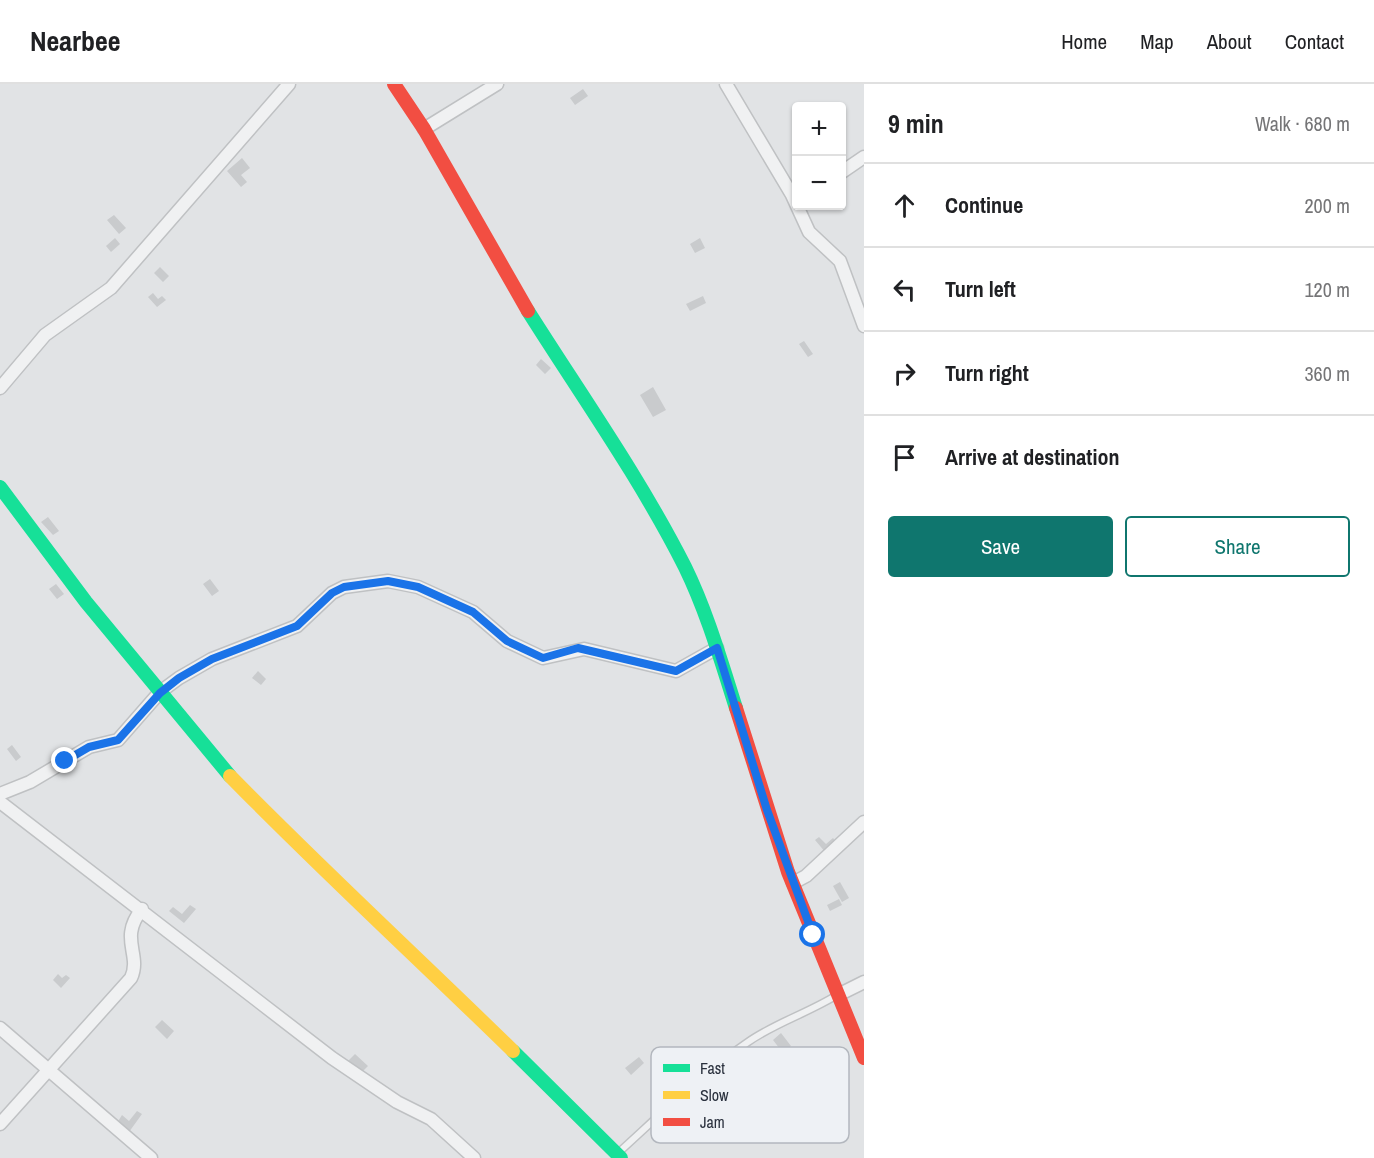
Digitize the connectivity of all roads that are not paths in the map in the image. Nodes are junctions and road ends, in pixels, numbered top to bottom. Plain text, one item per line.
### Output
1 (289, 84) edge
2 (394, 84) edge
3 (497, 84) edge
4 (726, 84) edge
5 (476, 89) edge
6 (424, 129) junction
7 (864, 157) edge
8 (846, 169) edge
9 (792, 195) edge
10 (799, 210) edge
11 (864, 326) edge
12 (0, 388) edge
13 (0, 487) edge
14 (717, 648) junction
15 (160, 693) junction
16 (0, 794) edge
17 (0, 802) edge
18 (864, 822) edge
19 (793, 883) junction
20 (142, 909) junction
21 (864, 982) edge
22 (838, 995) junction
23 (0, 1028) edge
24 (742, 1047) edge
25 (864, 1058) edge
26 (50, 1069) junction
27 (0, 1124) edge
28 (651, 1127) edge
29 (616, 1157) edge
30 (151, 1158) edge
31 (474, 1158) edge

1 - 12 street
2 - 6 street
3 - 5 street
4 - 9 street
5 - 6 street
6 - 14 street
7 - 8 street
10 - 11 street
13 - 15 street
14 - 15 street
14 - 19 street
15 - 16 street
15 - 29 street
17 - 20 street
18 - 19 street
19 - 22 street
20 - 26 street
20 - 31 street
21 - 22 street
22 - 24 lane
22 - 25 street
23 - 26 street
26 - 27 street
26 - 30 street
28 - 29 lane

